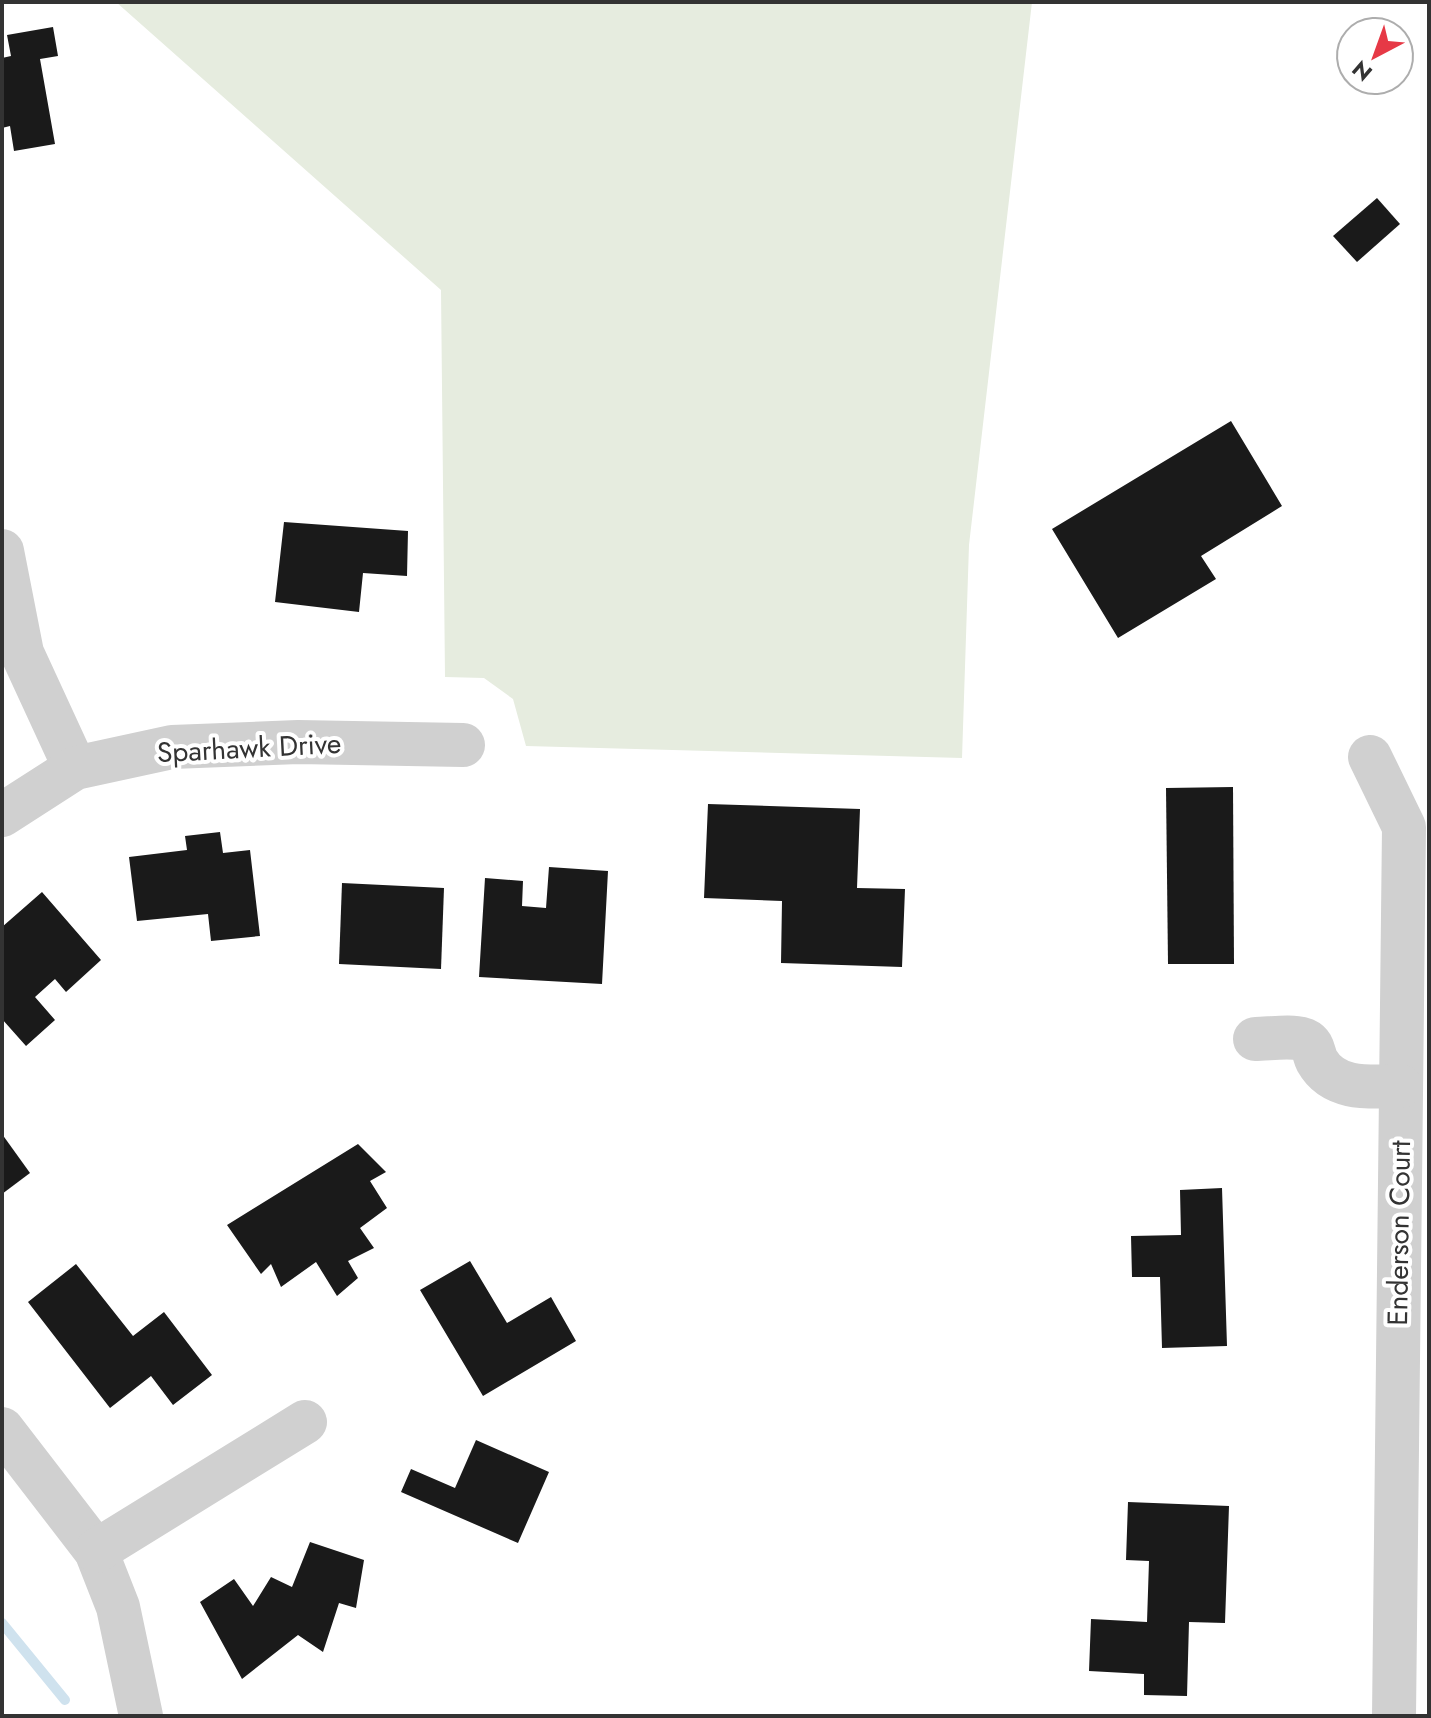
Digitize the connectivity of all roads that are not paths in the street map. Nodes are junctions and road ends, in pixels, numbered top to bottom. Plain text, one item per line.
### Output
1 (2, 551) edge
2 (463, 745) dead end
3 (1370, 757) dead end
4 (75, 768) junction
5 (2, 815) edge
6 (1255, 1039) dead end
7 (1401, 1086) junction
8 (305, 1422) dead end
9 (2, 1429) edge
10 (96, 1551) junction
11 (141, 1716) edge
12 (1394, 1716) edge

1 - 4 street
2 - 4 street, Sparhawk Drive
3 - 7 street, Enderson Court
4 - 5 street, Sparhawk Drive
6 - 7 street
7 - 12 street, Enderson Court
8 - 10 street
9 - 10 street
10 - 11 street

